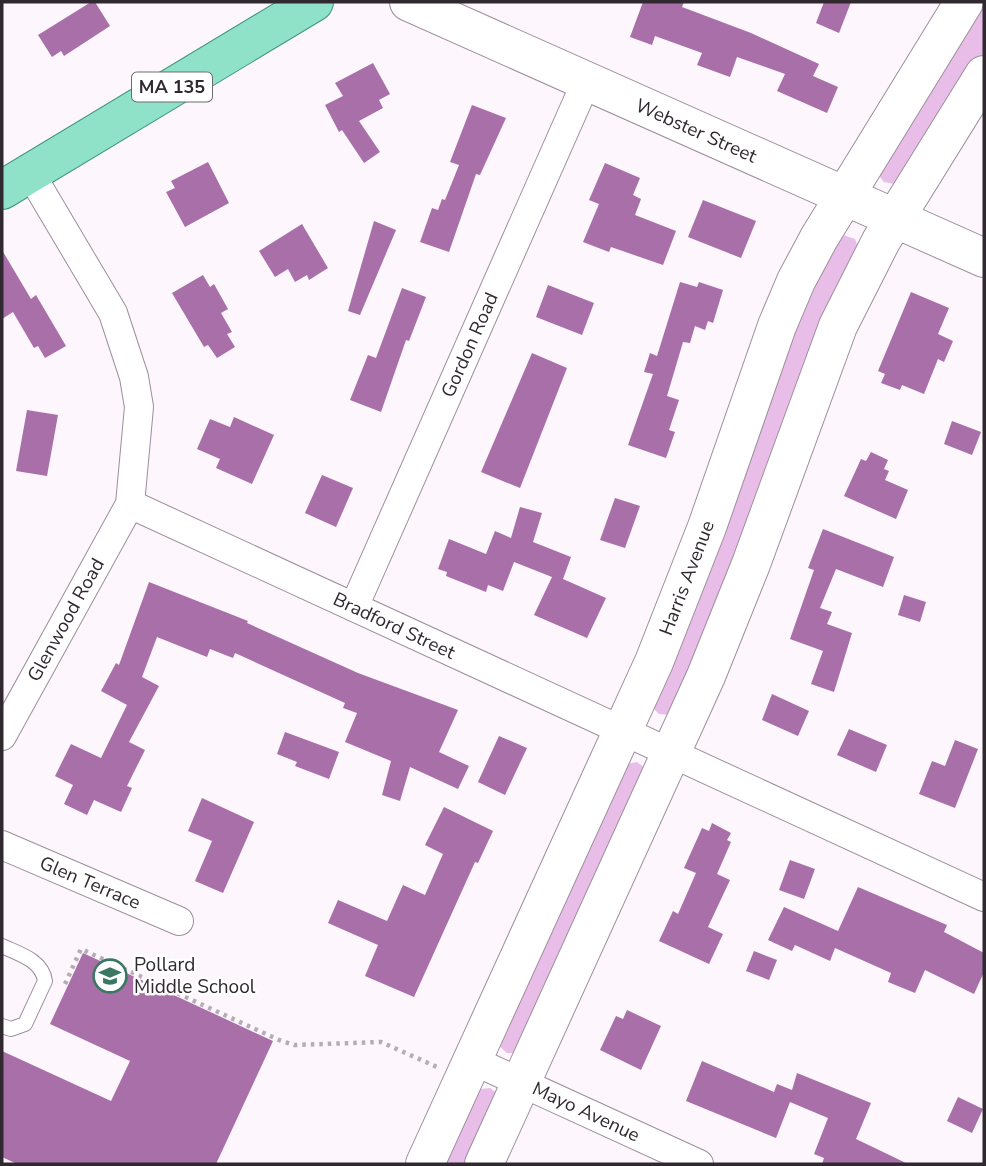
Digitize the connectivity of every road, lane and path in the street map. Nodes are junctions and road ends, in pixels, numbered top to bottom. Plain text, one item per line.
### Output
1 (314, 2) edge
2 (409, 2) edge
3 (964, 2) edge
4 (984, 75) edge
5 (586, 82) junction
6 (16, 182) edge
7 (845, 197) junction
8 (895, 219) junction
9 (984, 258) edge
10 (130, 504) junction
11 (354, 607) junction
12 (624, 731) junction
13 (2, 736) edge
14 (672, 753) junction
15 (2, 845) edge
16 (984, 897) edge
17 (179, 921) dead end
18 (2, 946) edge
19 (60, 995) dead end
20 (2, 1026) edge
21 (470, 1070) junction
22 (521, 1082) junction
23 (425, 1164) edge
24 (484, 1164) edge
25 (699, 1164) edge

1 - 6 main road, MA 135
2 - 5 street, Webster Street
3 - 7 street, Harris Avenue
4 - 8 street
5 - 7 street, Webster Street
5 - 11 street, Gordon Road
6 - 10 street
7 - 8 street, Webster Street
7 - 12 street, Harris Avenue
8 - 9 street, Webster Street
8 - 14 street
10 - 11 street, Bradford Street
10 - 13 street, Glenwood Road
11 - 12 street, Bradford Street
12 - 14 street, Bradford Street
12 - 21 street, Harris Avenue
14 - 16 street, Bradford Street
14 - 22 street
15 - 17 street, Glen Terrace
18 - 20 lane
19 - 21 path
21 - 22 street, Mayo Avenue
21 - 23 street, Harris Avenue
22 - 24 street
22 - 25 street, Mayo Avenue

